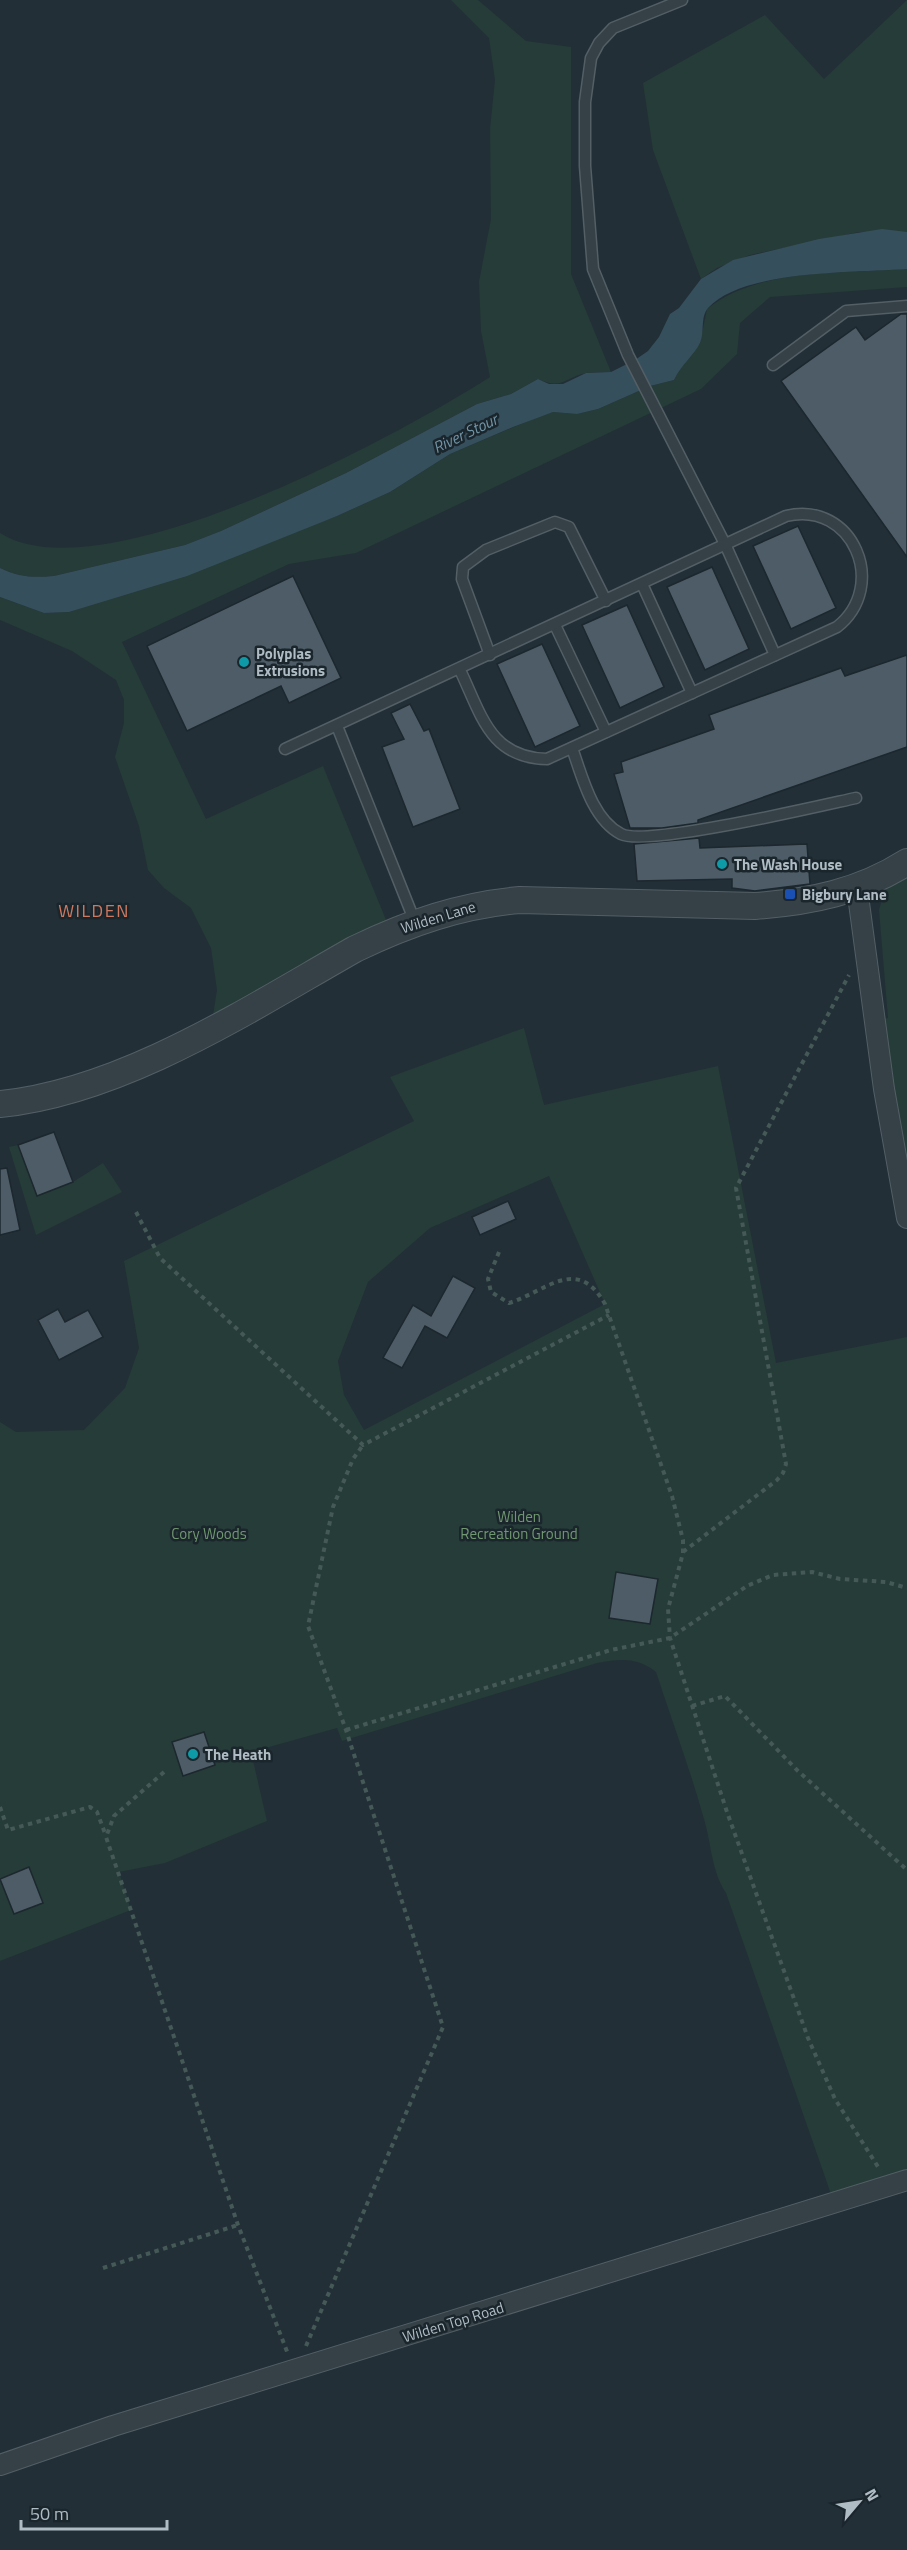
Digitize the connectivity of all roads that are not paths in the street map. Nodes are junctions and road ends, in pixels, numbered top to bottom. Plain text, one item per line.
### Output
1 (681, 0) edge
2 (907, 306) edge
3 (772, 365) dead end
4 (725, 544) junction
5 (642, 584) junction
6 (606, 601) junction
7 (555, 625) junction
8 (490, 654) junction
9 (775, 655) junction
10 (459, 669) junction
11 (692, 693) junction
12 (337, 726) junction
13 (606, 732) junction
14 (572, 748) junction
15 (285, 749) dead end
16 (856, 798) dead end
17 (907, 862) edge
18 (857, 888) junction
19 (415, 922) junction
20 (0, 1104) edge
21 (907, 1218) edge
22 (898, 2182) edge
23 (0, 2465) edge

1 - 4 lane
2 - 3 lane
4 - 5 lane
4 - 9 lane
4 - 9 lane
5 - 6 lane
5 - 11 lane
6 - 7 lane
6 - 8 lane
7 - 8 lane
7 - 13 lane
8 - 10 lane
9 - 11 lane
10 - 12 lane
10 - 14 lane
11 - 13 lane
12 - 15 lane
12 - 19 lane
13 - 14 lane
14 - 16 lane
17 - 18 street, Wilden Lane
18 - 19 street, Wilden Lane
18 - 21 street
19 - 20 street, Wilden Lane
22 - 23 street, Wilden Top Road

